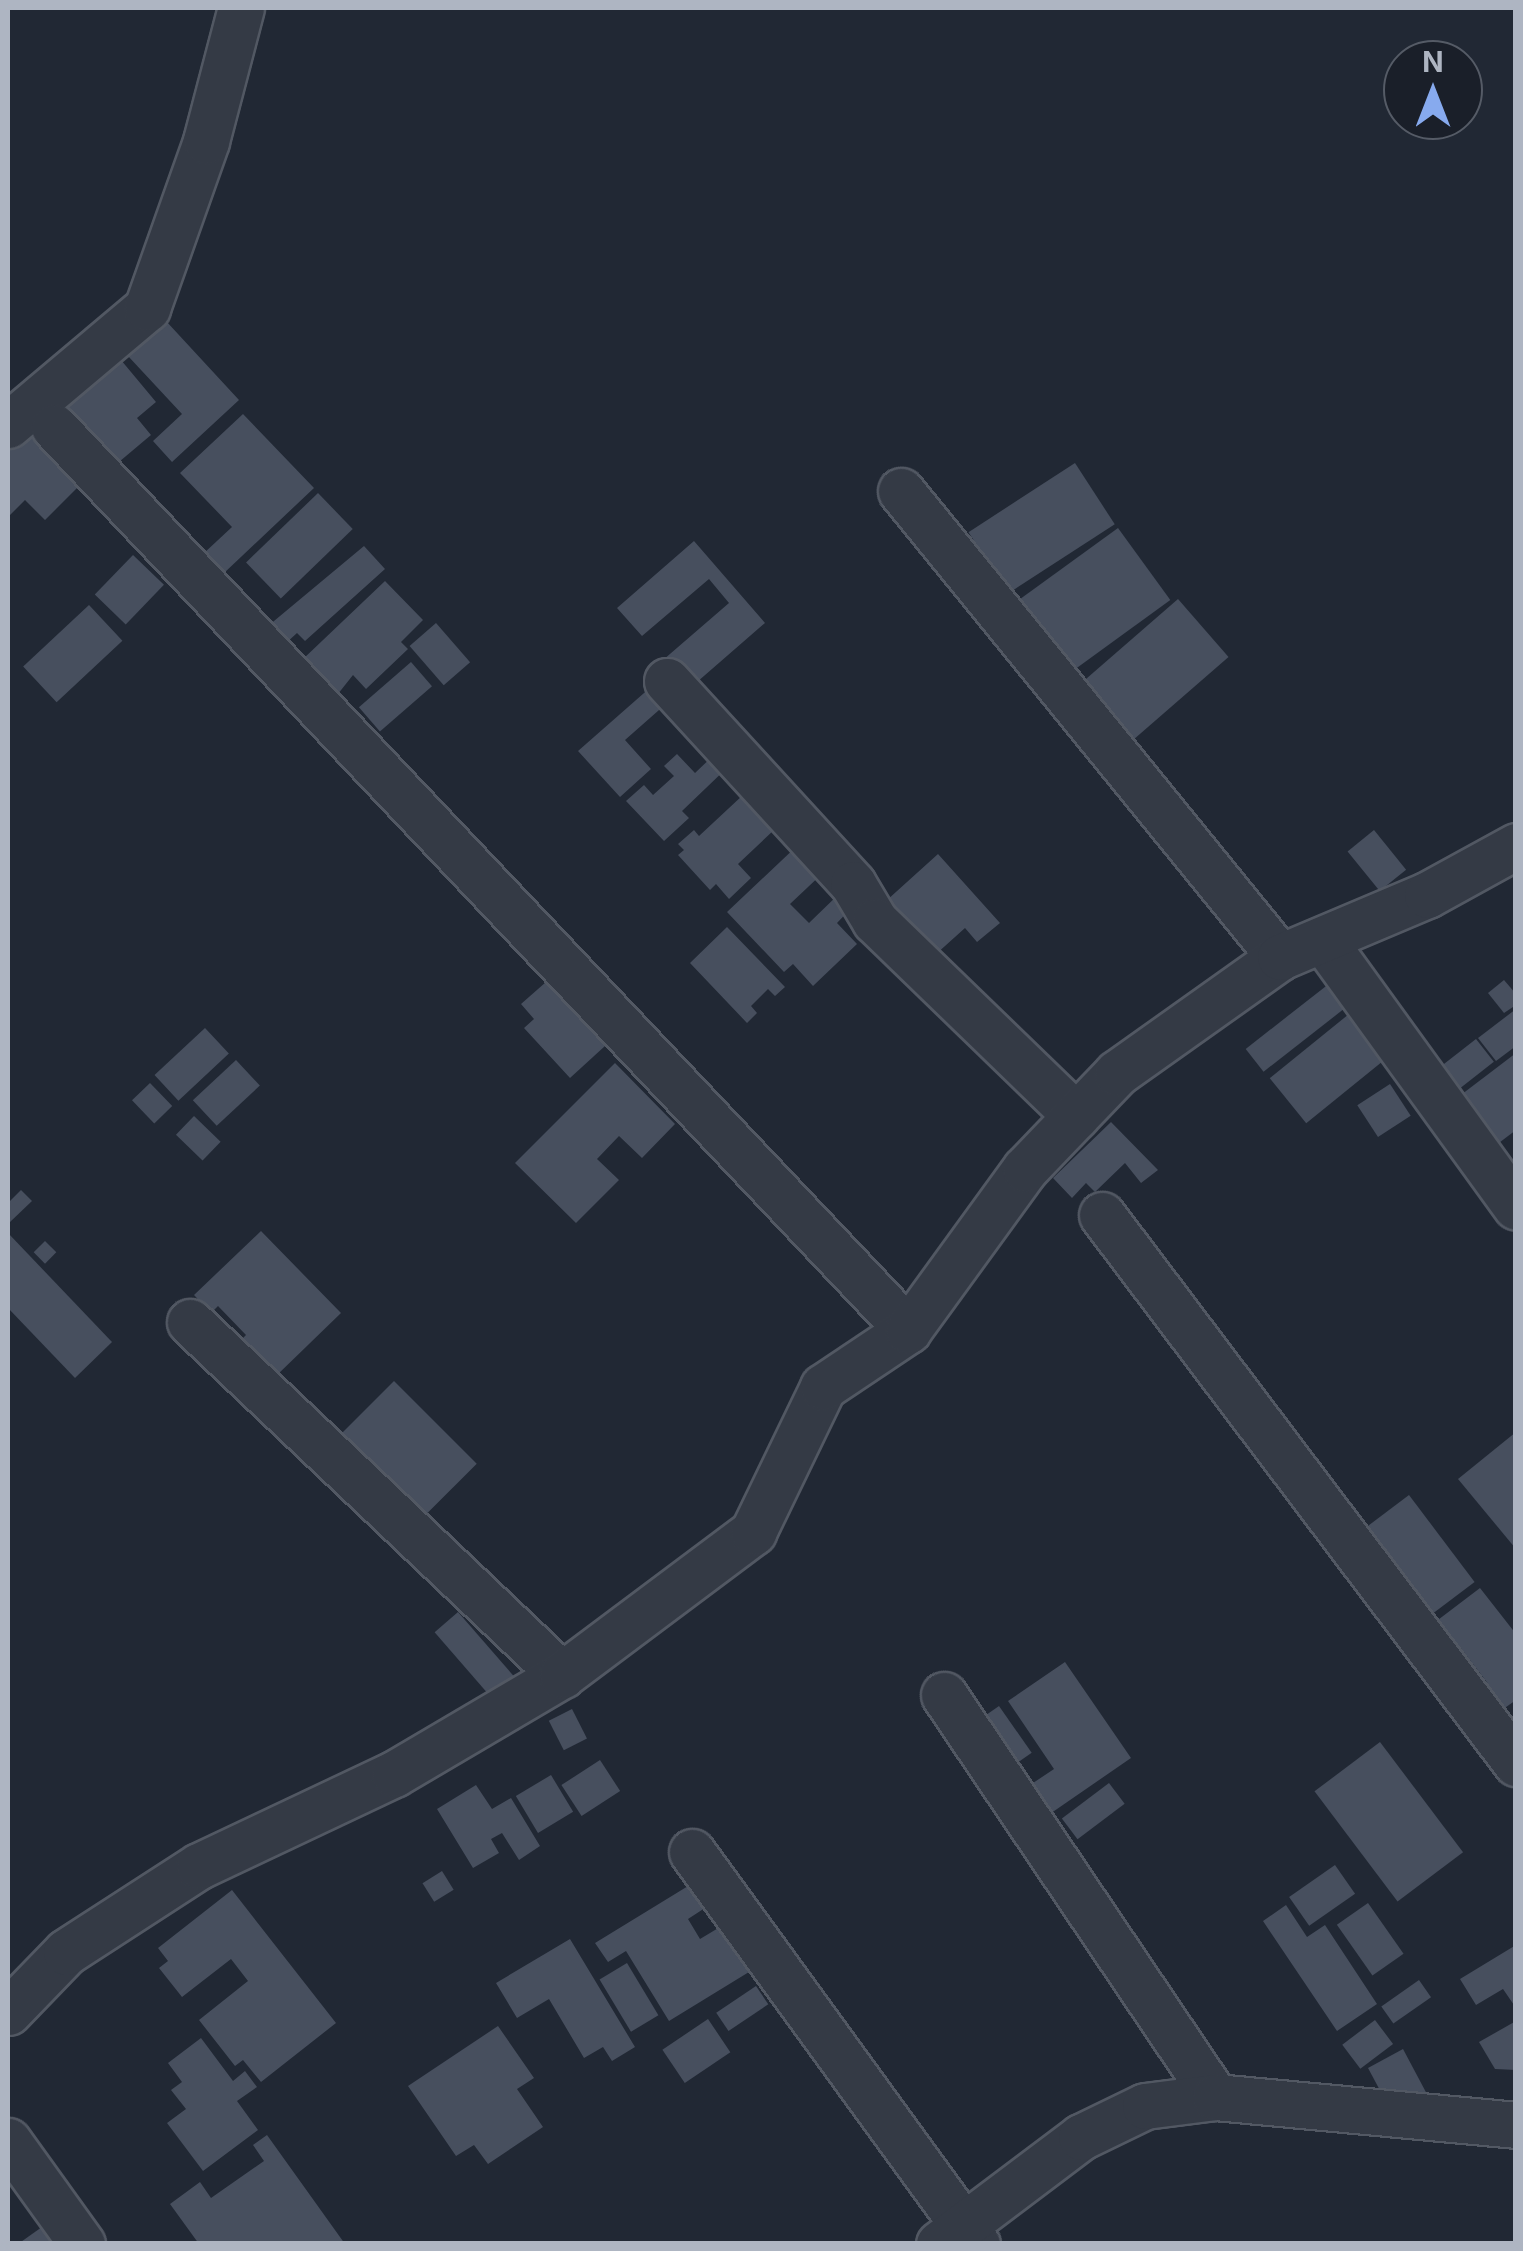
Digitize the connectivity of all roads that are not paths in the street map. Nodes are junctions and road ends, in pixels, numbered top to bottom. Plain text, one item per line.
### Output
1 (241, 8) edge
2 (8, 425) edge
3 (54, 427) dead end
4 (900, 490) dead end
5 (668, 681) dead end
6 (1516, 846) edge
7 (1322, 940) junction
8 (1280, 957) junction
9 (1076, 1116) junction
10 (1516, 1207) edge
11 (1102, 1215) dead end
12 (190, 1322) dead end
13 (908, 1330) junction
14 (562, 1675) junction
15 (944, 1695) dead end
16 (1516, 1763) edge
17 (692, 1852) dead end
18 (8, 2012) edge
19 (1215, 2097) junction
20 (1516, 2126) edge
21 (8, 2141) edge
22 (961, 2237) edge
23 (82, 2244) edge

1 - 2 street
3 - 13 street
4 - 8 street
5 - 9 street
6 - 7 street
7 - 8 street
7 - 10 street
8 - 9 street
9 - 13 street
11 - 16 street
12 - 14 street
13 - 14 street
14 - 18 street
15 - 19 street
17 - 22 street
19 - 20 street
19 - 22 street
21 - 23 street

